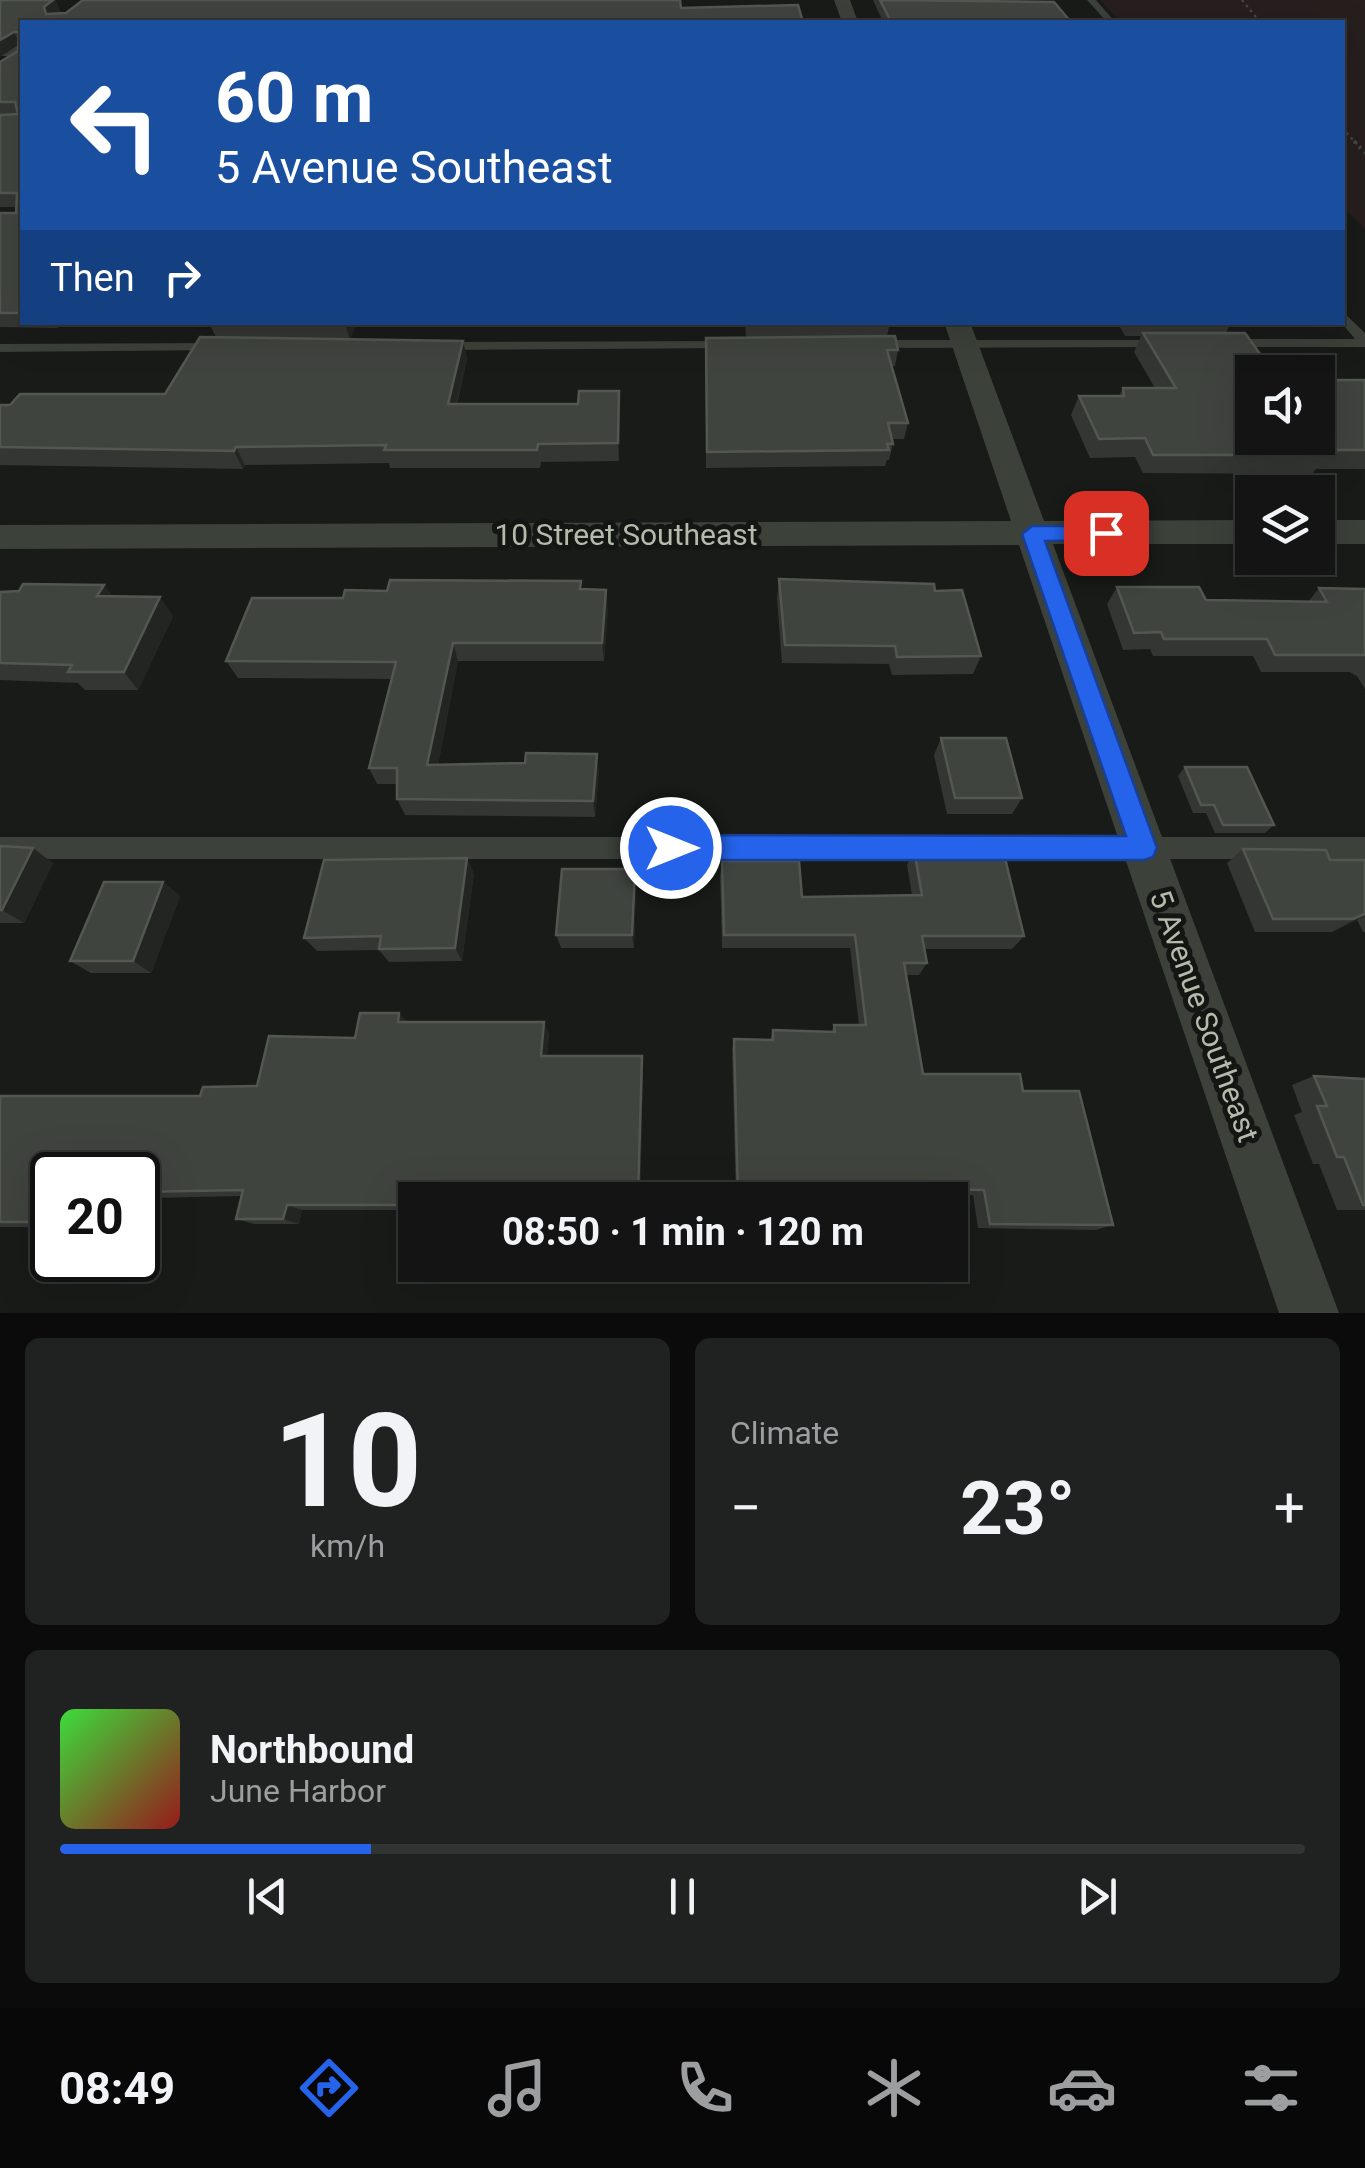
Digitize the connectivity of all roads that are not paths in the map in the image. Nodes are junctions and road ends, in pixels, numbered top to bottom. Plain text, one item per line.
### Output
1 (1090, 0) edge
2 (1109, 20) edge
3 (20, 54) edge
4 (0, 70) edge
5 (1345, 319) edge
6 (961, 333) edge
7 (1365, 343) edge
8 (846, 344) edge
9 (1174, 344) edge
10 (1212, 344) edge
11 (748, 345) edge
12 (413, 346) edge
13 (236, 347) edge
14 (0, 348) edge
15 (1235, 532) edge
16 (1335, 532) edge
17 (1365, 532) edge
18 (1032, 534) junction
19 (0, 536) edge
20 (0, 848) edge
21 (1144, 848) junction
22 (1365, 848) edge
23 (1310, 1313) edge

1 - 2 lane
3 - 4 street
5 - 7 lane
6 - 8 lane
6 - 9 lane
6 - 18 street, 5 Avenue Southeast
7 - 10 lane
11 - 12 lane
13 - 14 lane
15 - 18 street, 10 Street Southeast
16 - 17 street
18 - 19 street, 10 Street Southeast
18 - 21 street, 5 Avenue Southeast
20 - 21 lane
21 - 22 lane
21 - 23 street, 5 Avenue Southeast

